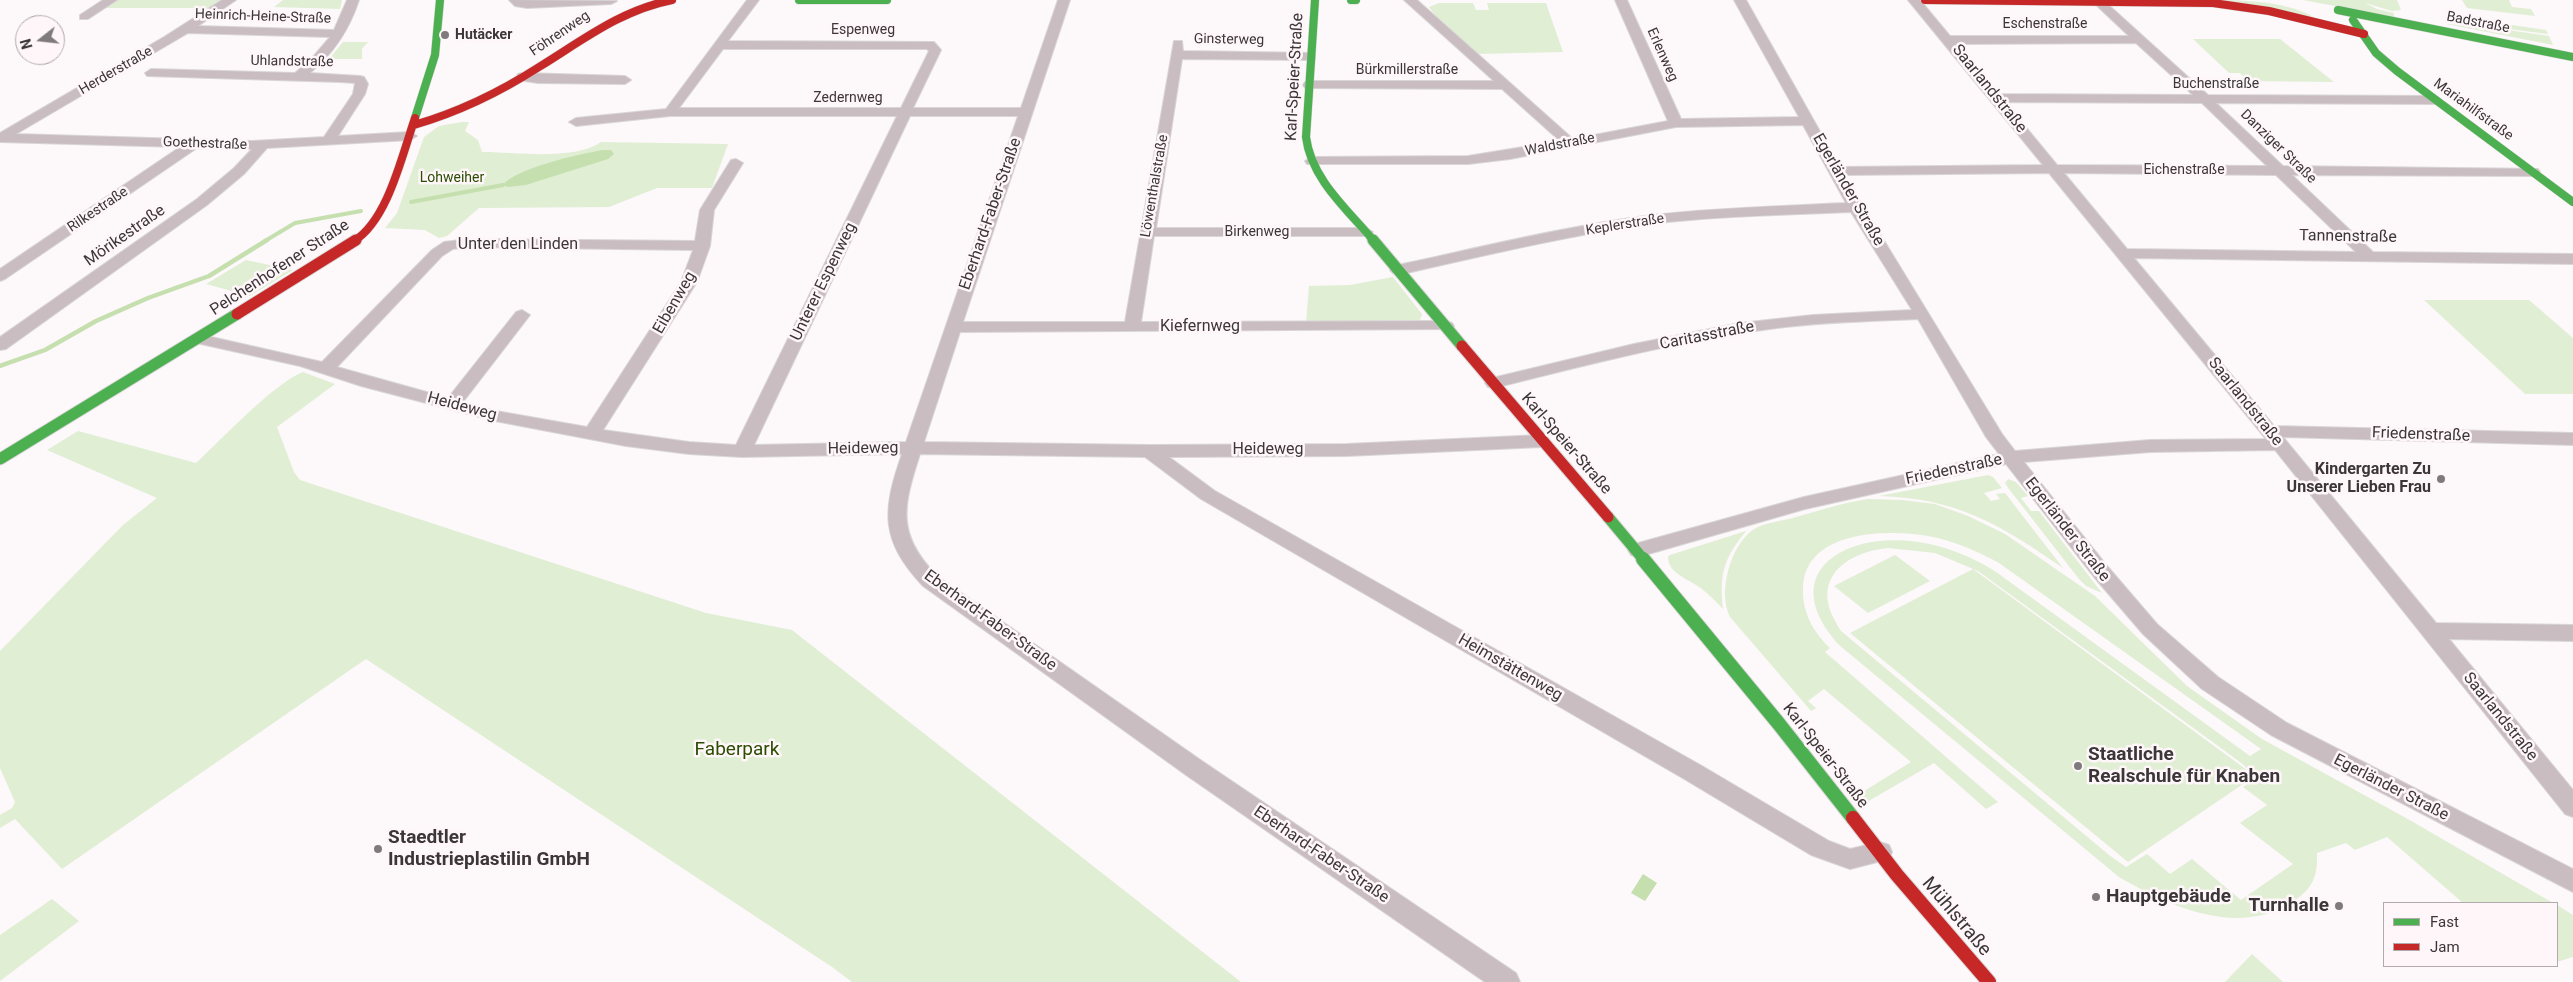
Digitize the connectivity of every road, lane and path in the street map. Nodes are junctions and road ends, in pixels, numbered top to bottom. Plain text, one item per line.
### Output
1 (111, 0) edge
2 (230, 0) edge
3 (353, 0) edge
4 (440, 0) edge
5 (515, 0) edge
6 (672, 0) edge
7 (753, 0) edge
8 (799, 0) edge
9 (887, 0) edge
10 (1064, 0) edge
11 (1315, 0) edge
12 (1351, 0) edge
13 (1356, 0) edge
14 (1410, 0) edge
15 (1621, 0) edge
16 (1740, 0) edge
17 (1914, 0) edge
18 (1925, 0) edge
19 (612, 1) edge
20 (2099, 2) junction
21 (2325, 7) dead end
22 (622, 12) junction
23 (2350, 12) junction
24 (2367, 16) junction
25 (84, 17) dead end
26 (187, 29) junction
27 (339, 34) junction
28 (2365, 36) junction
29 (2142, 39) junction
30 (1949, 40) junction
31 (720, 46) junction
32 (1177, 49) joint
33 (1311, 56) junction
34 (2573, 57) edge
35 (151, 73) dead end
36 (298, 77) junction
37 (522, 77) junction
38 (626, 80) dead end
39 (1309, 85) junction
40 (1504, 85) junction
41 (1997, 98) junction
42 (2205, 99) junction
43 (2435, 100) junction
44 (670, 112) junction
45 (1025, 112) junction
46 (906, 113) junction
47 (1808, 121) junction
48 (576, 122) dead end
49 (1676, 123) junction
50 (412, 131) junction
51 (0, 138) edge
52 (328, 141) junction
53 (195, 143) junction
54 (1570, 143) junction
55 (263, 145) junction
56 (1312, 161) junction
57 (736, 163) dead end
58 (2054, 169) junction
59 (1835, 171) junction
60 (2279, 171) junction
61 (2533, 172) junction
62 (2573, 202) edge
63 (1855, 207) junction
64 (1147, 232) junction
65 (1366, 232) junction
66 (702, 246) junction
67 (2122, 253) junction
68 (2368, 255) junction
69 (2573, 259) edge
70 (1398, 270) junction
71 (0, 276) edge
72 (1923, 314) junction
73 (522, 315) dead end
74 (1446, 326) junction
75 (954, 327) junction
76 (1132, 327) junction
77 (198, 339) junction
78 (0, 345) edge
79 (326, 368) junction
80 (1494, 383) junction
81 (454, 404) junction
82 (592, 434) junction
83 (2274, 437) junction
84 (2573, 439) edge
85 (1541, 440) junction
86 (913, 448) junction
87 (742, 450) junction
88 (1149, 451) junction
89 (1194, 451) junction
90 (2010, 457) junction
91 (0, 459) edge
92 (1181, 475) junction
93 (1638, 550) junction
94 (2430, 631) junction
95 (2573, 633) edge
96 (2573, 807) edge
97 (1880, 852) junction
98 (1897, 875) joint
99 (2573, 881) edge
100 (1507, 982) edge
101 (1989, 982) edge

1 - 25 street
2 - 26 street, Herderstraße
3 - 27 street
4 - 50 street, Pelchenhofener Straße
5 - 19 street
6 - 22 street, Föhrenweg
7 - 31 street
8 - 9 street
10 - 45 street, Eberhard-Faber-Straße
11 - 33 street, Karl-Speier-Straße
12 - 13 street
14 - 40 street
15 - 49 street, Erlenweg
16 - 47 street, Egerländer Straße
17 - 30 street, Saarlandstraße
18 - 20 street
19 - 22 street
20 - 28 street
20 - 29 street, Danziger Straße
21 - 23 street, Badstraße
22 - 37 street, Föhrenweg
23 - 24 street, Badstraße
23 - 28 street, Mariahilfstraße
24 - 28 street
24 - 34 street, Badstraße
26 - 27 street, Heinrich-Heine-Straße
26 - 51 street, Herderstraße
27 - 36 street
28 - 43 street, Mariahilfstraße
29 - 30 street, Eschenstraße
29 - 42 street, Danziger Straße
30 - 41 street, Saarlandstraße
31 - 44 street
31 - 46 street, Espenweg
32 - 33 street, Ginsterweg
32 - 64 street, Löwenthalstraße
33 - 39 street, Karl-Speier-Straße
35 - 36 street, Uhlandstraße
36 - 52 street, Uhlandstraße
37 - 38 street, Föhrenweg
37 - 50 street, Föhrenweg
39 - 40 street, Bürkmillerstraße
39 - 56 street, Karl-Speier-Straße
40 - 54 street
41 - 42 street, Buchenstraße
41 - 58 street, Saarlandstraße
42 - 43 street, Buchenstraße
42 - 60 street, Danziger Straße
43 - 61 street, Mariahilfstraße
44 - 46 street, Zedernweg
44 - 48 street, Zedernweg
45 - 46 street, Zedernweg
45 - 75 street, Eberhard-Faber-Straße
46 - 87 street, Unterer Espenweg
47 - 49 street, Waldstraße
47 - 59 street, Egerländer Straße
49 - 54 street, Waldstraße
50 - 52 street, Goethestraße
50 - 77 street, Pelchenhofener Straße
51 - 53 street, Goethestraße
52 - 55 street, Goethestraße
53 - 55 street, Goethestraße
53 - 71 street, Rilkestraße
54 - 56 street, Waldstraße
55 - 78 street, Mörikestraße
56 - 65 street, Karl-Speier-Straße
57 - 66 street, Eibenweg
58 - 59 street, Eichenstraße
58 - 60 street, Eichenstraße
58 - 67 street, Saarlandstraße
59 - 63 street, Egerländer Straße
60 - 61 street, Eichenstraße
60 - 68 street, Danziger Straße
61 - 62 street, Mariahilfstraße
63 - 70 street, Keplerstraße
63 - 72 street, Egerländer Straße
64 - 65 street, Birkenweg
64 - 76 street, Löwenthalstraße
65 - 70 street, Karl-Speier-Straße
66 - 79 street, Unter den Linden
66 - 82 street, Eibenweg
67 - 68 street, Tannenstraße
67 - 83 street, Saarlandstraße
68 - 69 street, Tannenstraße
70 - 74 street, Karl-Speier-Straße
72 - 80 street, Caritasstraße
72 - 90 street, Egerländer Straße
73 - 81 street
74 - 76 street, Kiefernweg
74 - 80 street, Karl-Speier-Straße
75 - 76 street, Kiefernweg
75 - 86 street, Eberhard-Faber-Straße
77 - 79 street, Heideweg
77 - 91 street, Pelchenhofener Straße
79 - 81 street, Heideweg
80 - 85 street, Karl-Speier-Straße
81 - 82 street, Heideweg
82 - 87 street, Heideweg
83 - 84 street, Friedenstraße
83 - 90 street, Friedenstraße
83 - 94 street, Saarlandstraße
85 - 89 street, Heideweg
85 - 93 street, Karl-Speier-Straße
86 - 87 street, Heideweg
86 - 88 street, Heideweg
86 - 100 street, Eberhard-Faber-Straße
88 - 89 street, Heideweg
88 - 92 street, Heimstättenweg
89 - 92 street
90 - 93 street, Friedenstraße
90 - 99 street, Egerländer Straße
92 - 97 street, Heimstättenweg
93 - 97 street, Karl-Speier-Straße
94 - 95 street
94 - 96 street, Saarlandstraße
97 - 98 street, Karl-Speier-Straße
98 - 101 street, Mühlstraße

